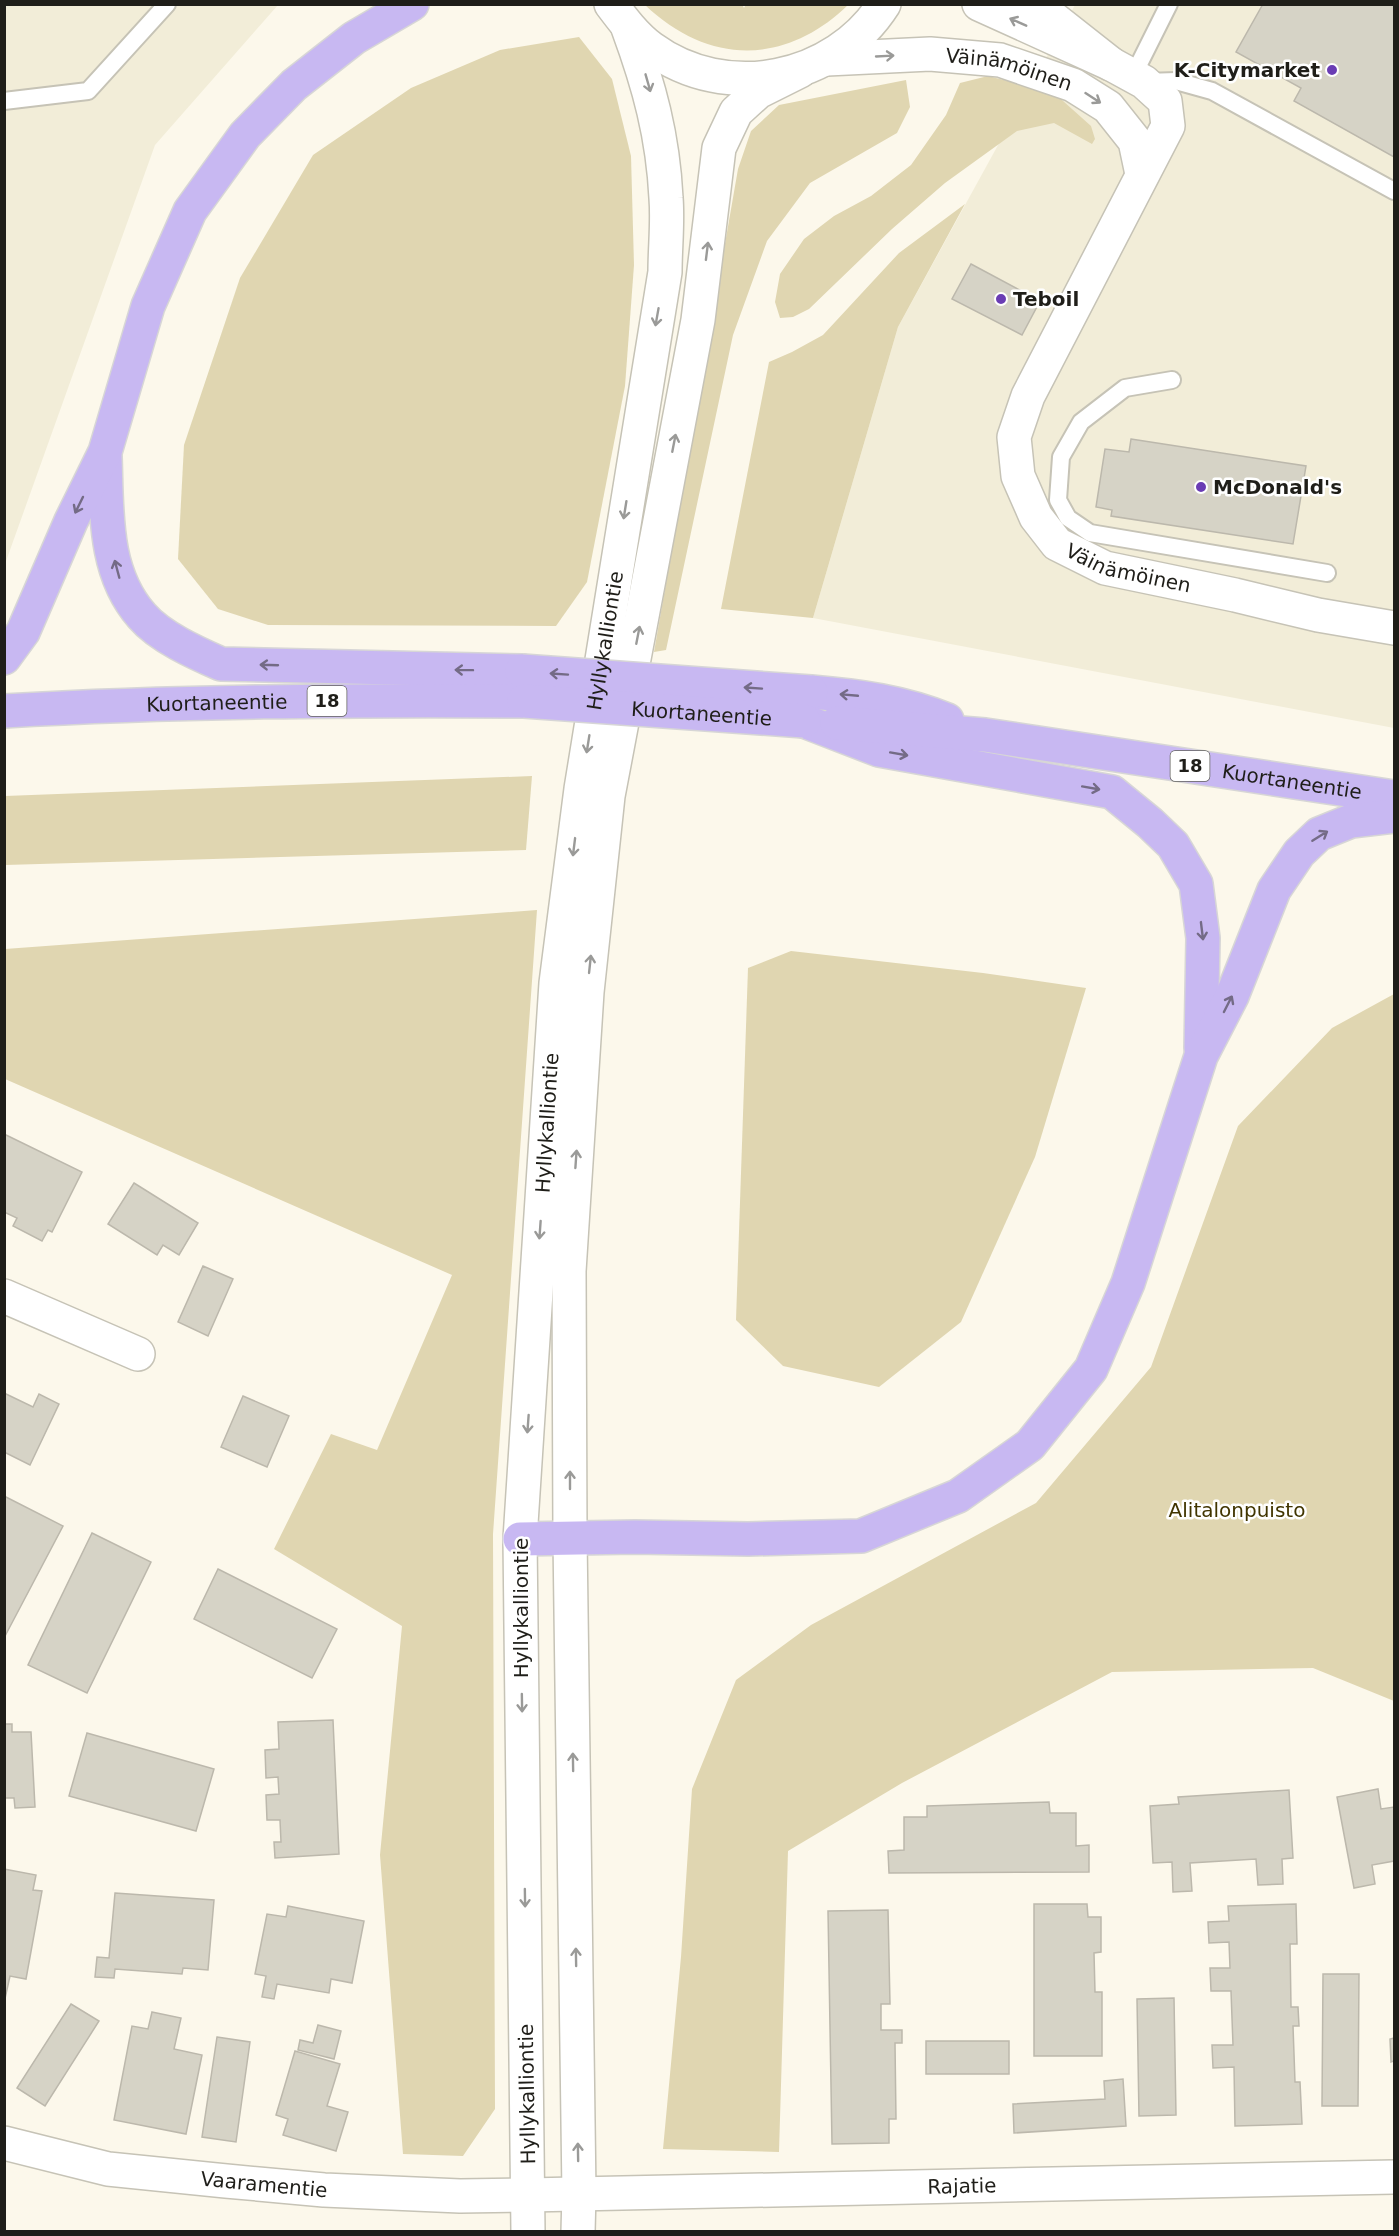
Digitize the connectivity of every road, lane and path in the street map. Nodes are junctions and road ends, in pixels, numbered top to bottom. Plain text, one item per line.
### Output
1 (167, 4) edge
2 (884, 4) edge
3 (979, 4) edge
4 (1035, 4) edge
5 (1169, 4) edge
6 (414, 5) edge
7 (620, 16) edge
8 (814, 65) junction
9 (1129, 74) junction
10 (4, 101) edge
11 (1142, 174) junction
12 (1395, 191) edge
13 (1172, 380) dead end
14 (105, 452) junction
15 (1327, 573) dead end
16 (1395, 628) edge
17 (4, 658) edge
18 (523, 686) junction
19 (808, 707) junction
20 (4, 711) edge
21 (1395, 797) edge
22 (1395, 816) edge
23 (1201, 1056) junction
24 (4, 1296) edge
25 (138, 1354) dead end
26 (570, 1538) junction
27 (520, 1539) junction
28 (4, 2143) edge
29 (1395, 2177) edge
30 (528, 2194) junction
31 (579, 2194) junction
32 (528, 2232) edge
33 (578, 2232) edge

1 - 10 lane
2 - 8 main road
9 -> 3 main road, Väinämöinen
4 - 9 main road
5 - 9 lane
6 - 14 highway
7 - 8 main road
7 -> 27 main road, Hyllykalliontie
8 -> 11 main road, Väinämöinen
26 -> 8 main road, Hyllykalliontie
9 - 11 main road, Väinämöinen
9 - 12 lane
11 - 16 main road, Väinämöinen
13 - 15 lane
14 -> 17 highway
18 -> 14 highway
18 - 19 highway, Kuortaneentie / 18, bridge
18 - 20 highway, Kuortaneentie / 18
19 - 21 highway, Kuortaneentie / 18
19 -> 23 highway
23 -> 22 highway
23 - 26 highway
24 - 25 main road
26 - 27 highway
31 -> 26 main road, Hyllykalliontie
27 -> 30 main road, Hyllykalliontie
28 - 30 main road, Vaaramentie
29 - 31 main road, Rajatie
30 - 31 main road, Rajatie
30 - 32 main road, Hyllykalliontie
31 - 33 main road, Hyllykalliontie

